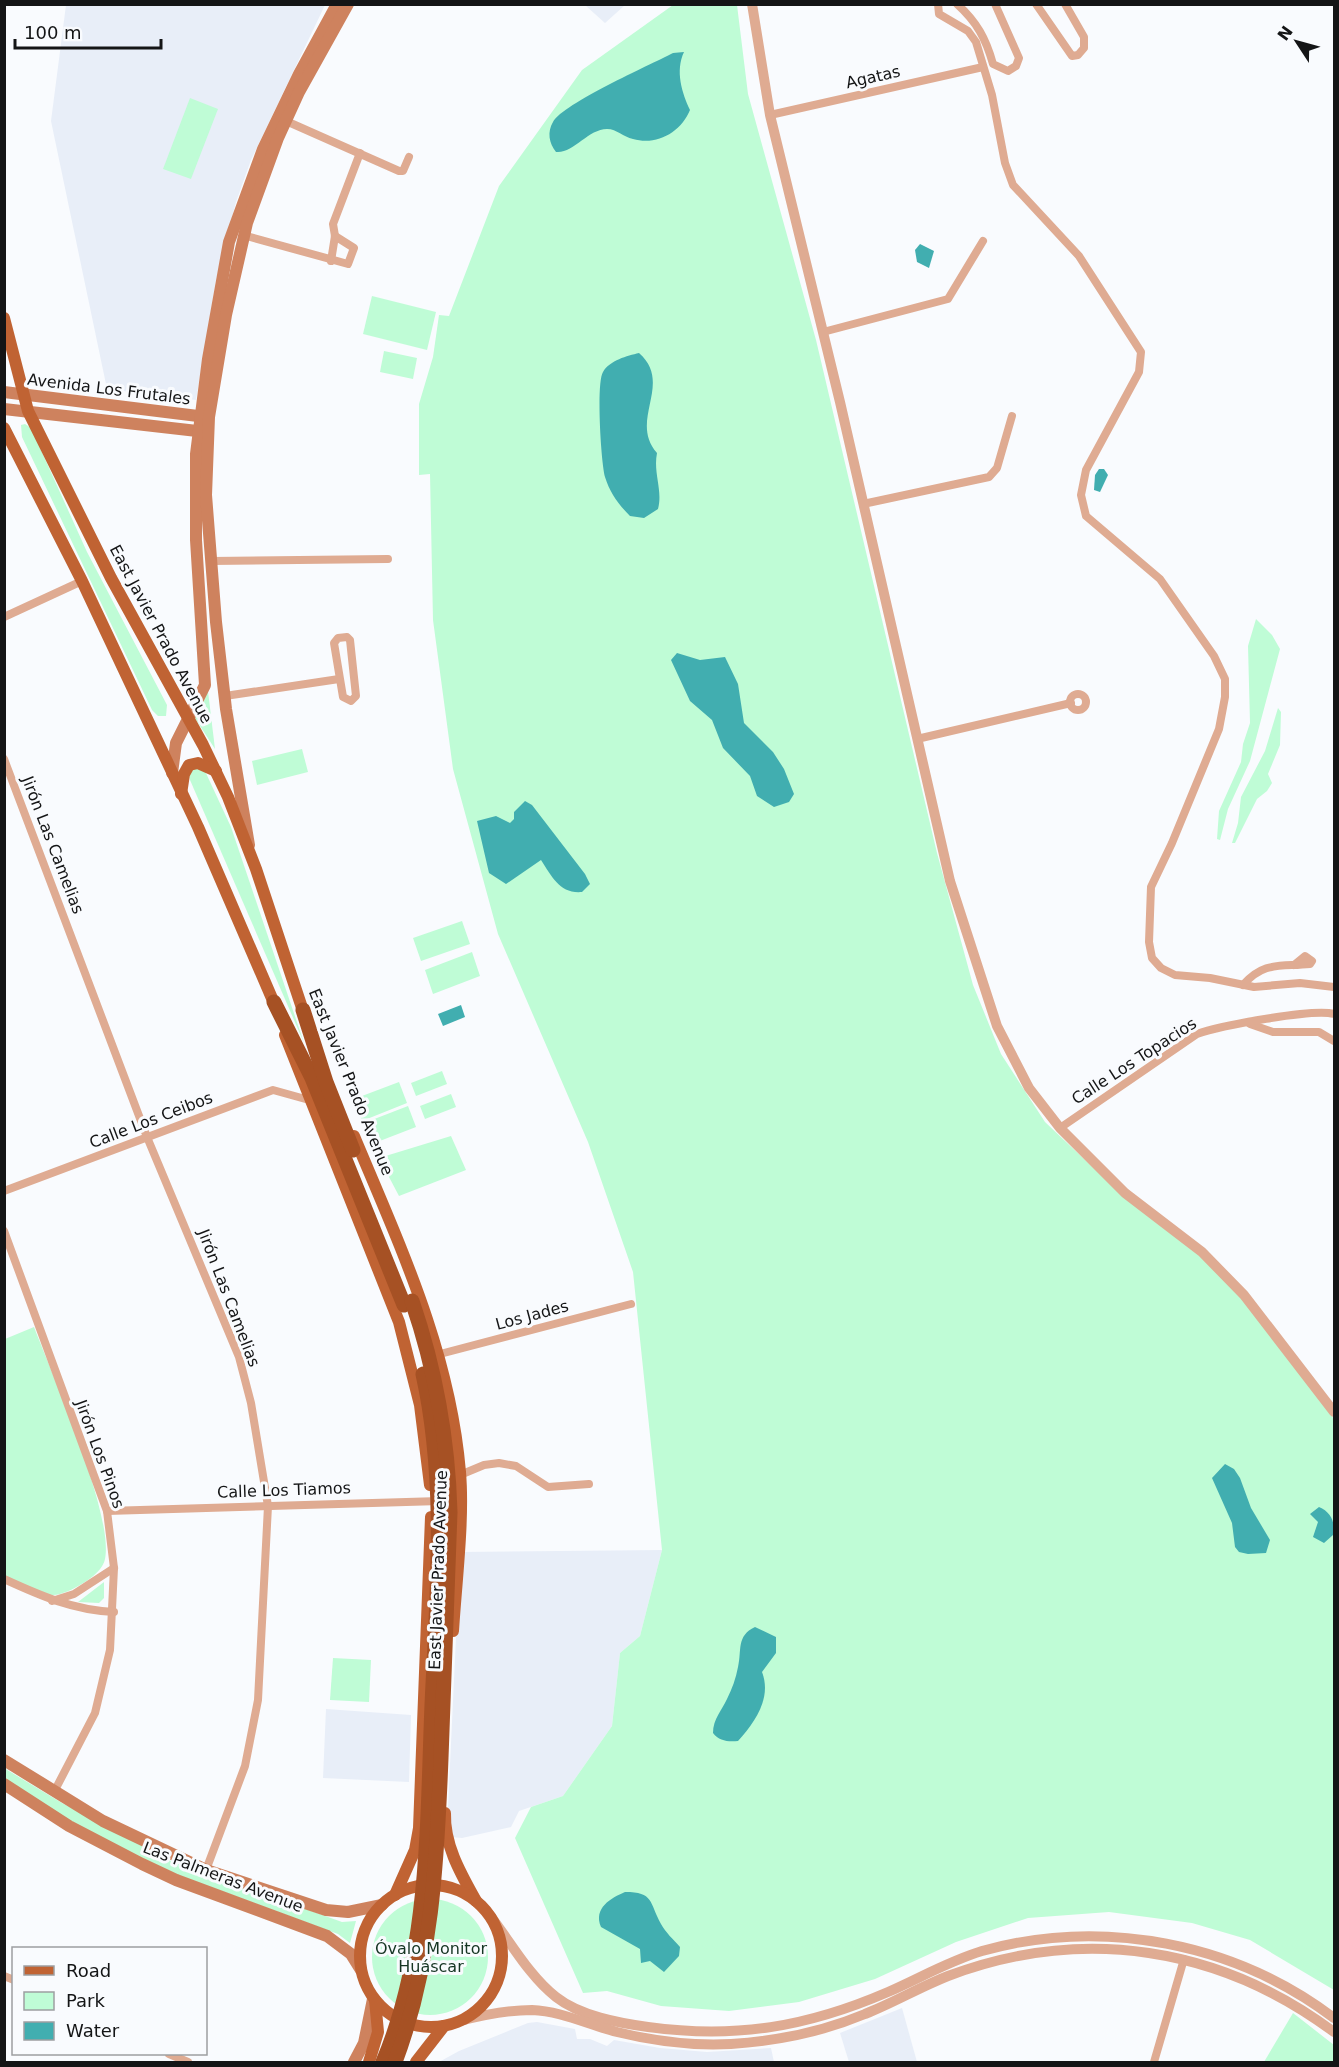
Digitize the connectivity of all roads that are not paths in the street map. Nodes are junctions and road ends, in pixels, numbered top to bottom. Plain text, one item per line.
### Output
1 (337, 4) edge
2 (348, 4) edge
3 (752, 4) edge
4 (938, 4) edge
5 (957, 4) edge
6 (995, 4) edge
7 (1035, 4) edge
8 (1065, 4) edge
9 (983, 67) junction
10 (770, 115) junction
11 (286, 120) junction
12 (360, 153) junction
13 (409, 157) dead end
14 (243, 235) junction
15 (335, 236) junction
16 (983, 241) dead end
17 (331, 261) junction
18 (4, 318) edge
19 (823, 332) junction
20 (4, 392) edge
21 (24, 395) junction
22 (73, 401) junction
23 (4, 409) edge
24 (28, 411) junction
25 (162, 412) junction
26 (72, 416) junction
27 (1012, 416) dead end
28 (205, 417) junction
29 (158, 427) junction
30 (4, 428) edge
31 (203, 431) junction
32 (863, 504) junction
33 (388, 559) dead end
34 (211, 561) junction
35 (82, 581) junction
36 (4, 617) edge
37 (339, 679) junction
38 (225, 696) junction
39 (1071, 703) dead end
40 (187, 717) junction
41 (917, 739) junction
42 (4, 759) edge
43 (216, 771) junction
44 (172, 773) junction
45 (182, 794) junction
46 (249, 849) junction
47 (1294, 965) dead end
48 (1243, 985) junction
49 (1335, 987) edge
50 (274, 1002) junction
51 (303, 1010) junction
52 (1335, 1014) edge
53 (1249, 1023) junction
54 (1335, 1041) edge
55 (309, 1100) junction
56 (1060, 1128) junction
57 (147, 1137) junction
58 (4, 1191) edge
59 (4, 1231) edge
60 (408, 1303) junction
61 (631, 1304) dead end
62 (440, 1354) junction
63 (1335, 1412) edge
64 (460, 1475) junction
65 (589, 1484) dead end
66 (430, 1500) junction
67 (268, 1506) junction
68 (459, 1509) junction
69 (107, 1511) junction
70 (114, 1568) junction
71 (4, 1579) edge
72 (52, 1601) junction
73 (114, 1612) junction
74 (424, 1716) junction
75 (448, 1720) junction
76 (4, 1760) edge
77 (4, 1784) edge
78 (54, 1792) junction
79 (206, 1870) junction
80 (395, 1895) junction
81 (476, 1901) junction
82 (382, 1905) junction
83 (489, 1914) junction
84 (1184, 1959) junction
85 (361, 1970) junction
86 (374, 1999) junction
87 (1335, 2018) edge
88 (460, 2021) junction
89 (444, 2026) junction
90 (1335, 2032) edge
91 (171, 2055) edge
92 (187, 2062) edge
93 (354, 2062) edge
94 (369, 2062) edge
95 (383, 2062) edge
96 (394, 2062) edge
97 (416, 2062) edge
98 (1154, 2062) edge

1 - 28 main road
2 - 11 main road
3 - 10 street
4 - 9 street
5 - 6 street
7 - 8 street
9 - 10 street, Agatas
9 - 48 street
10 - 19 street
11 - 12 street
11 - 14 main road
12 - 13 street
12 - 15 street
14 - 17 street
14 - 28 main road
15 - 17 street
15 - 17 street
16 - 19 street
18 - 21 main road, East Javier Prado Avenue
19 - 32 street
20 - 21 main road, Avenida Los Frutales
21 - 22 main road, Avenida Los Frutales
21 - 24 main road, East Javier Prado Avenue
22 - 25 main road, Avenida Los Frutales
22 - 26 main road
23 - 24 main road, Avenida Los Frutales
24 - 26 main road, Avenida Los Frutales
24 - 40 main road, East Javier Prado Avenue
25 - 28 main road, Avenida Los Frutales
25 - 29 main road
26 - 29 main road, Avenida Los Frutales
27 - 32 street
28 - 31 main road
29 - 31 main road, Avenida Los Frutales
30 - 35 main road, East Javier Prado Avenue
31 - 34 main road
31 - 40 main road
32 - 41 street
33 - 34 street
34 - 38 main road
35 - 36 street
35 - 44 main road, East Javier Prado Avenue
37 - 37 street
37 - 38 street
38 - 46 main road
39 - 41 street
40 - 43 main road, East Javier Prado Avenue
40 - 44 main road
41 - 56 street
42 - 57 street, Jirón Las Camelias
43 - 45 main road
43 - 46 main road, East Javier Prado Avenue
44 - 45 main road, East Javier Prado Avenue
45 - 50 main road, East Javier Prado Avenue
46 - 51 main road, East Javier Prado Avenue
47 - 48 street
48 - 49 street
50 - 55 main road, East Javier Prado Avenue
50 - 60 highway
51 - 60 highway
51 - 62 main road, East Javier Prado Avenue
52 - 53 street, Calle Los Topacios
53 - 54 street
53 - 56 street, Calle Los Topacios
55 - 57 street, Calle Los Ceibos
55 - 66 main road, East Javier Prado Avenue
56 - 63 street
57 - 58 street, Calle Los Ceibos
57 - 67 street, Jirón Las Camelias
59 - 69 street, Jirón Los Pinos
60 - 95 highway, bridge
60 - 96 highway, bridge
61 - 62 street, Los Jades
62 - 64 main road, East Javier Prado Avenue
64 - 65 street
64 - 68 main road, East Javier Prado Avenue
66 - 67 street, Calle Los Tiamos
66 - 68 street, Calle Los Tiamos
66 - 74 main road, East Javier Prado Avenue
67 - 69 street, Calle Los Tiamos
67 - 79 street, Jirón Las Camelias
68 - 75 main road, East Javier Prado Avenue
69 - 70 street, Jirón Los Pinos
70 - 72 street
70 - 73 street, Jirón Los Pinos
71 - 72 street
72 - 73 street
73 - 78 street, Jirón Los Pinos
74 - 75 main road
74 - 80 main road, East Javier Prado Avenue
75 - 81 main road, East Javier Prado Avenue
76 - 78 main road, Las Palmeras Avenue
77 - 85 main road, Las Palmeras Avenue
78 - 79 main road, Las Palmeras Avenue
79 - 82 main road, Las Palmeras Avenue
80 - 81 main road
80 - 82 main road
81 - 83 main road
82 - 85 main road
83 - 87 street
83 - 88 main road
84 - 88 street
84 - 90 street
84 - 98 street
85 - 86 main road
86 - 89 main road
86 - 93 main road
86 - 94 main road
88 - 89 main road
89 - 97 main road
91 - 92 street

